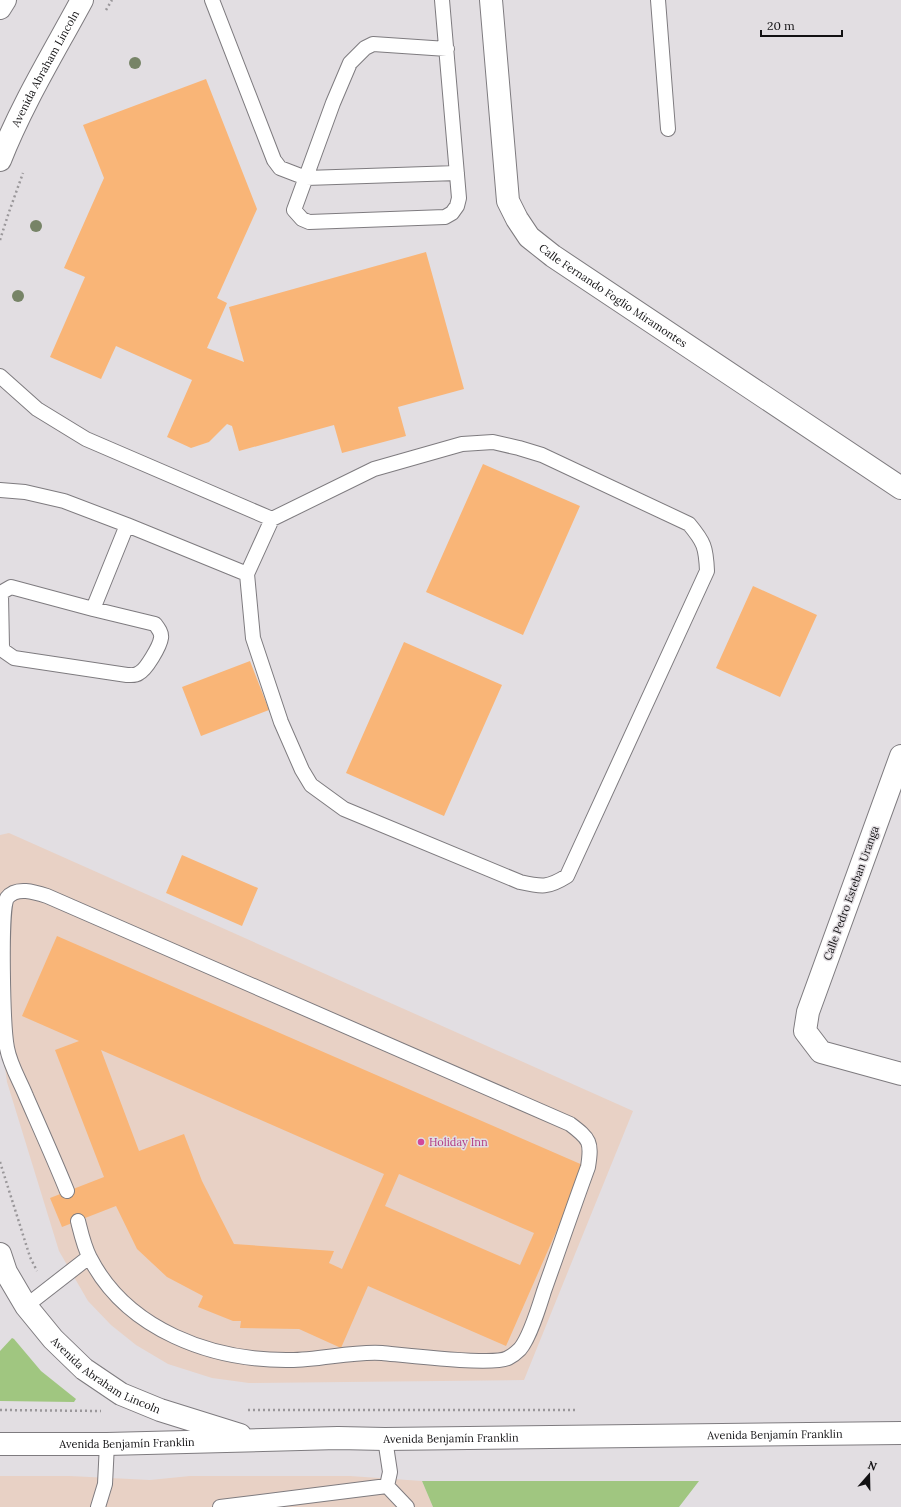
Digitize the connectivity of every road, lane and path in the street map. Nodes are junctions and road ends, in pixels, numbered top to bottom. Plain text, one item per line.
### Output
1 (5, 0) edge
2 (82, 0) edge
3 (112, 0) edge
4 (212, 0) edge
5 (442, 0) edge
6 (491, 0) edge
7 (658, 0) edge
8 (0, 8) edge
9 (105, 13) dead end
10 (447, 49) junction
11 (668, 129) dead end
12 (0, 160) edge
13 (25, 168) dead end
14 (457, 173) junction
15 (306, 178) junction
16 (0, 240) edge
17 (0, 376) edge
18 (901, 488) edge
19 (0, 490) edge
20 (272, 518) junction
21 (127, 525) junction
22 (247, 574) junction
23 (92, 609) junction
24 (901, 756) edge
25 (4, 1049) edge
26 (901, 1074) edge
27 (0, 1162) edge
28 (67, 1191) dead end
29 (78, 1221) dead end
30 (89, 1257) junction
31 (2, 1271) edge
32 (47, 1290) junction
33 (26, 1306) junction
34 (0, 1410) edge
35 (240, 1410) dead end
36 (577, 1410) dead end
37 (92, 1411) dead end
38 (901, 1433) edge
39 (385, 1439) junction
40 (256, 1440) junction
41 (0, 1444) edge
42 (107, 1444) junction
43 (387, 1486) junction
44 (98, 1507) edge
45 (220, 1507) edge
46 (407, 1507) edge

1 - 8 main road
2 - 12 main road, Avenida Abraham Lincoln
3 - 9 path
4 - 15 lane
5 - 10 lane
6 - 18 main road, Calle Fernando Foglio Miramontes
7 - 11 lane
10 - 14 lane
10 - 15 lane
13 - 16 path
14 - 15 lane
14 - 15 lane
17 - 20 lane
19 - 21 lane
20 - 22 lane
20 - 22 lane
21 - 22 lane
21 - 23 lane
23 - 23 lane
24 - 26 main road, Calle Pedro Esteban Uranga
25 - 28 lane
25 - 30 lane
27 - 32 path
29 - 30 lane
30 - 32 lane
31 - 33 main road, Avenida Abraham Lincoln
32 - 33 lane
33 - 40 main road, Avenida Abraham Lincoln
34 - 37 path
35 - 36 path
38 - 39 main road, Avenida Benjamín Franklin
39 - 40 main road, Avenida Benjamín Franklin
39 - 43 lane
40 - 42 main road, Avenida Benjamín Franklin
41 - 42 main road, Avenida Benjamín Franklin
42 - 44 lane
43 - 45 lane
43 - 46 lane

